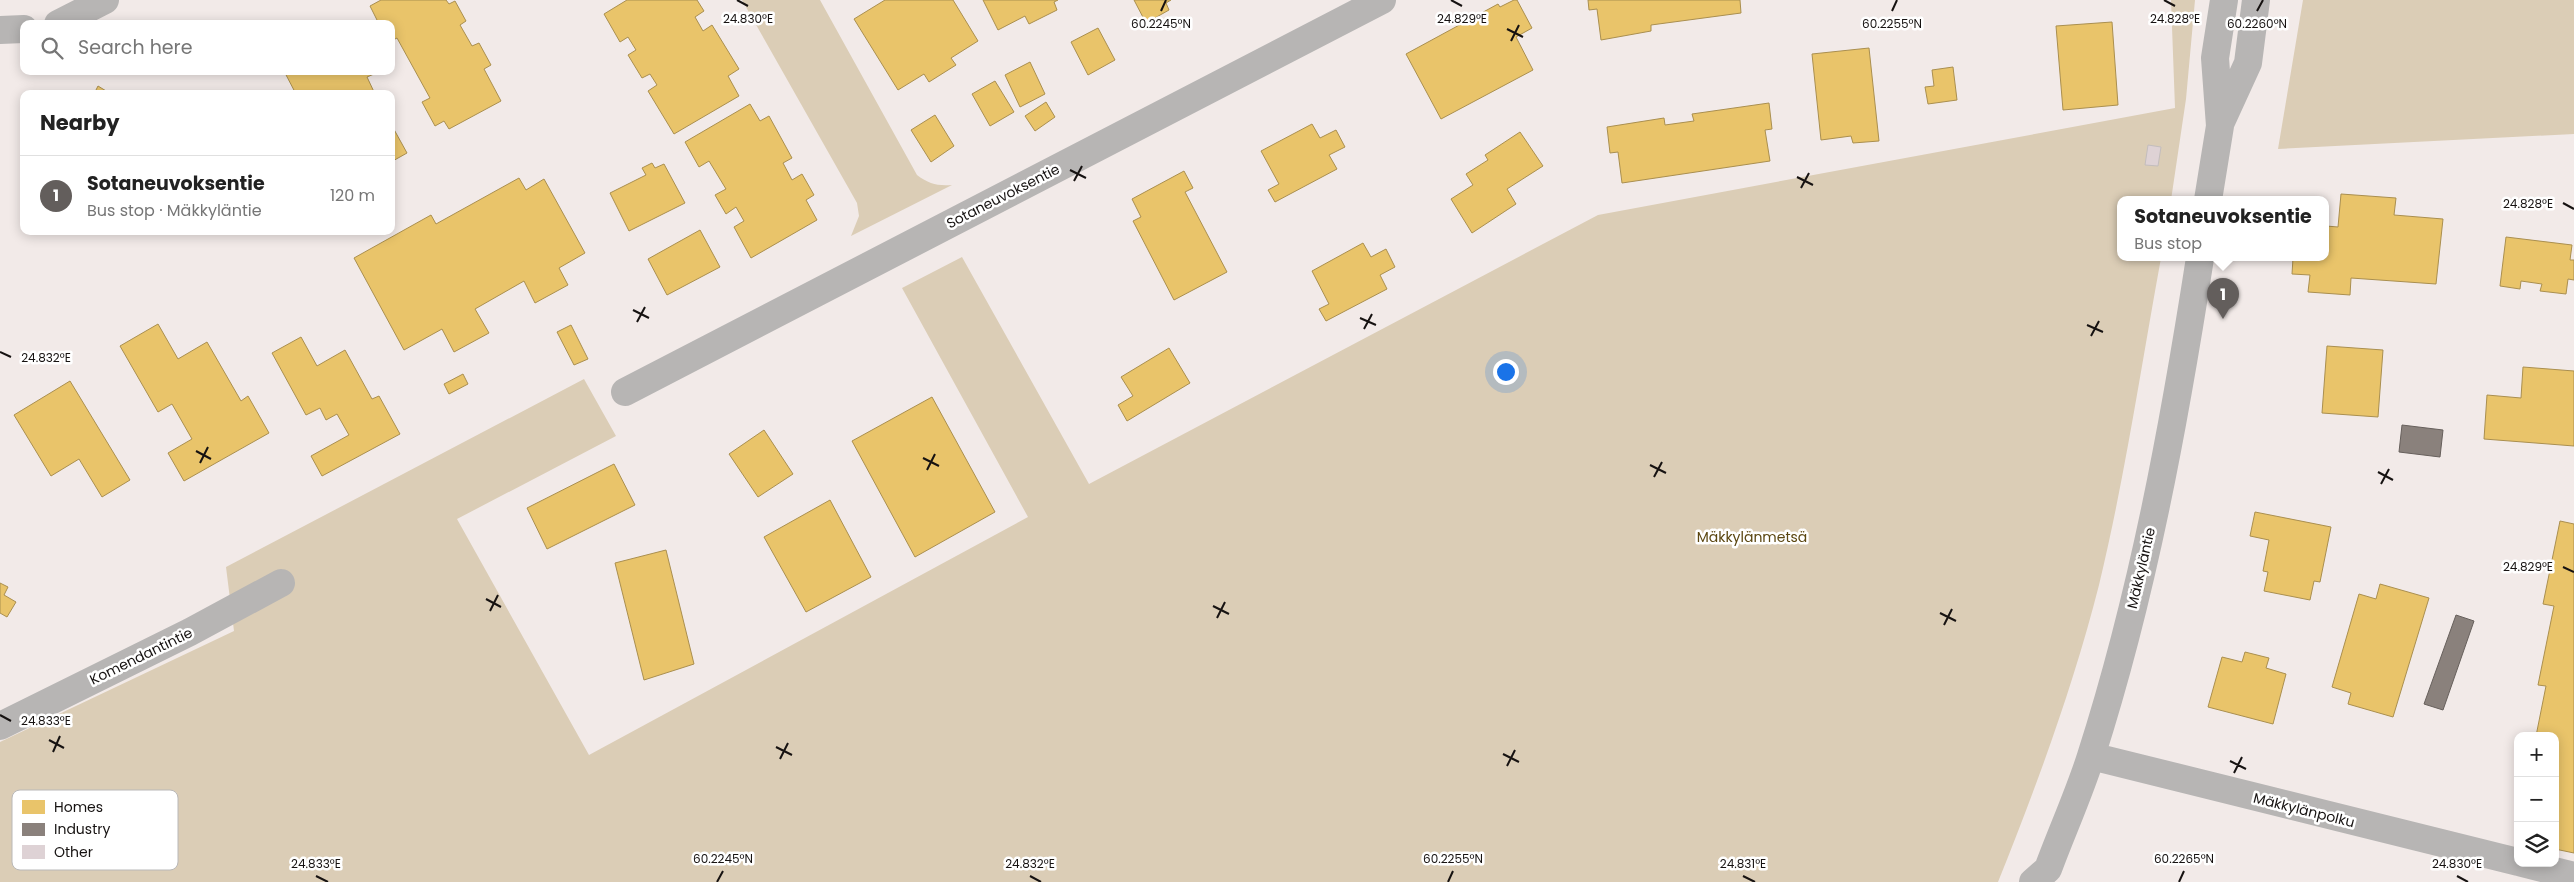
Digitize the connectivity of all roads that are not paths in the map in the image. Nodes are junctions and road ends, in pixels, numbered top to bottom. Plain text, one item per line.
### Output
1 (105, 0) edge
2 (1382, 0) edge
3 (2224, 0) edge
4 (2256, 0) edge
5 (66, 20) edge
6 (20, 29) edge
7 (0, 30) edge
8 (2220, 126) junction
9 (2209, 196) edge
10 (2199, 261) edge
11 (625, 392) dead end
12 (281, 583) dead end
13 (0, 726) edge
14 (2091, 756) junction
15 (2514, 861) edge
16 (2538, 867) edge
17 (2574, 876) edge
18 (2044, 878) edge

1 - 5 street
2 - 11 street, Sotaneuvoksentie
3 - 8 street
4 - 8 street
6 - 7 street
8 - 9 street
10 - 14 street, Mäkkyläntie
12 - 13 street, Komendantintie
14 - 15 street, Mäkkylänpolku
14 - 18 street, Mäkkyläntie
16 - 17 street

